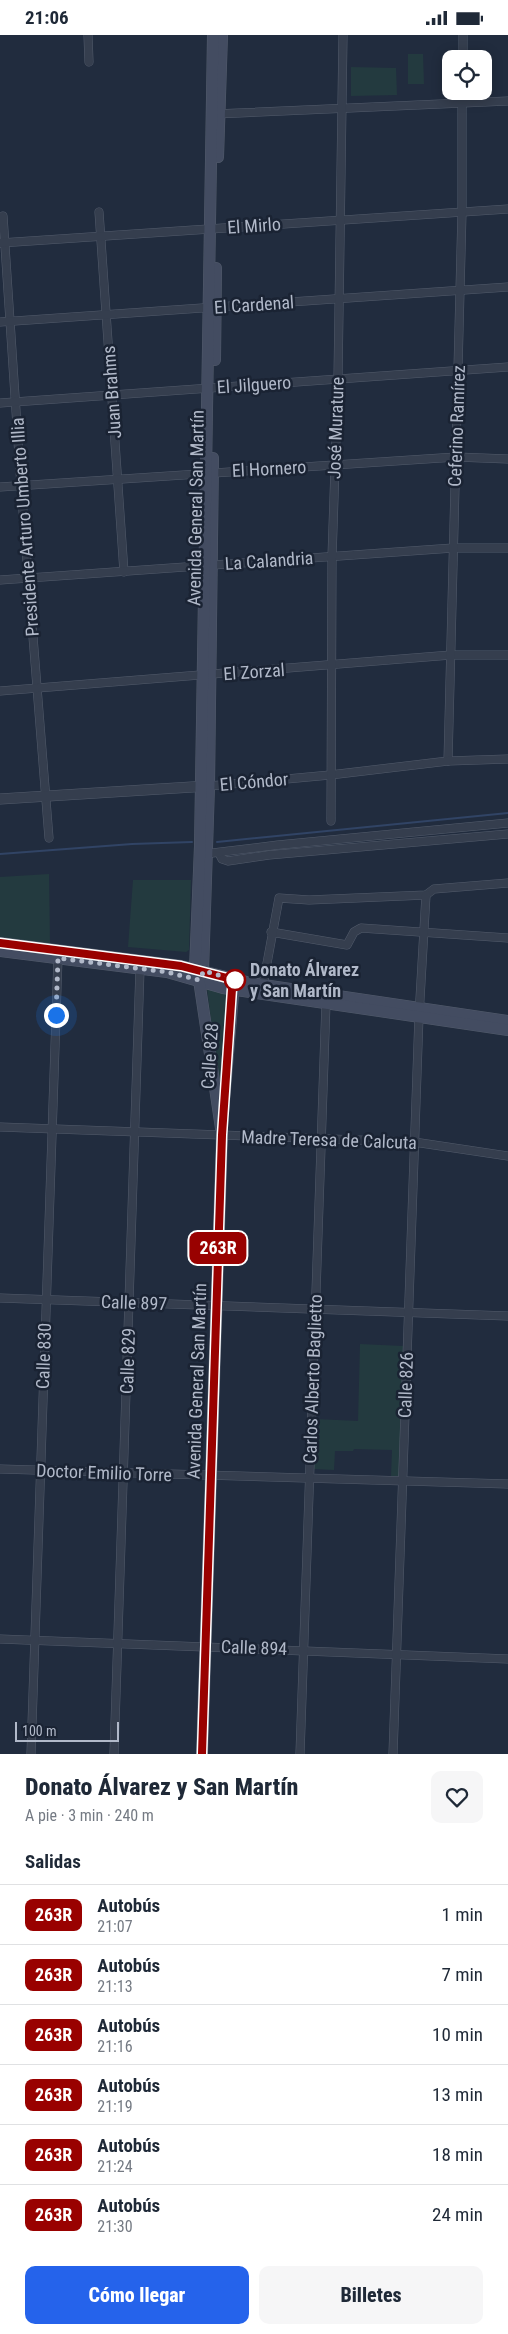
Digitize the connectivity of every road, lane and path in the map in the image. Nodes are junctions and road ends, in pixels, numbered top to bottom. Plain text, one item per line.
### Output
1 (88, 35) edge
2 (213, 35) edge
3 (222, 35) edge
4 (343, 35) edge
5 (463, 35) edge
6 (462, 50) edge
7 (89, 62) dead end
8 (508, 101) edge
9 (462, 102) junction
10 (341, 108) junction
11 (215, 114) junction
12 (508, 209) edge
13 (99, 212) dead end
14 (462, 212) junction
15 (3, 216) dead end
16 (340, 220) junction
17 (213, 228) junction
18 (101, 235) junction
19 (3, 242) edge
20 (508, 287) edge
21 (460, 289) junction
22 (338, 299) junction
23 (212, 308) junction
24 (106, 315) junction
25 (11, 321) junction
26 (0, 322) edge
27 (508, 367) edge
28 (459, 370) junction
29 (338, 379) junction
30 (211, 388) junction
31 (112, 394) junction
32 (16, 401) junction
33 (0, 403) edge
34 (456, 457) junction
35 (508, 459) edge
36 (335, 465) junction
37 (209, 473) junction
38 (118, 479) junction
39 (21, 486) junction
40 (0, 487) edge
41 (453, 548) junction
42 (508, 548) edge
43 (332, 557) junction
44 (208, 565) junction
45 (124, 572) junction
46 (29, 578) junction
47 (0, 580) edge
48 (451, 655) junction
49 (508, 655) edge
50 (331, 666) junction
51 (206, 676) junction
52 (37, 688) junction
53 (0, 691) edge
54 (508, 759) edge
55 (448, 761) junction
56 (330, 775) junction
57 (205, 786) junction
58 (45, 796) junction
59 (0, 799) edge
60 (331, 821) dead end
61 (508, 823) edge
62 (508, 834) edge
63 (352, 837) junction
64 (49, 838) dead end
65 (273, 845) junction
66 (352, 848) junction
67 (209, 854) junction
68 (279, 854) junction
69 (508, 883) edge
70 (426, 895) junction
71 (271, 932) junction
72 (423, 933) junction
73 (508, 938) edge
74 (0, 943) edge
75 (0, 951) edge
76 (58, 958) junction
77 (140, 969) junction
78 (199, 973) junction
79 (234, 985) junction
80 (263, 985) junction
81 (326, 1003) junction
82 (419, 1012) junction
83 (508, 1021) edge
84 (508, 1030) edge
85 (0, 1127) edge
86 (53, 1129) junction
87 (134, 1132) junction
88 (222, 1135) junction
89 (320, 1138) junction
90 (415, 1142) junction
91 (508, 1156) edge
92 (0, 1298) edge
93 (46, 1299) junction
94 (130, 1303) junction
95 (216, 1306) junction
96 (315, 1308) junction
97 (408, 1312) junction
98 (508, 1316) edge
99 (0, 1469) edge
100 (40, 1471) junction
101 (123, 1472) junction
102 (212, 1477) junction
103 (310, 1479) junction
104 (403, 1482) junction
105 (508, 1484) edge
106 (0, 1639) edge
107 (36, 1640) junction
108 (118, 1643) junction
109 (206, 1647) junction
110 (304, 1650) junction
111 (397, 1654) junction
112 (508, 1659) edge
113 (31, 1754) edge
114 (114, 1754) edge
115 (202, 1754) edge
116 (300, 1754) edge
117 (393, 1754) edge

1 - 7 street
2 - 11 main road, Avenida General San Martín
3 - 11 main road, Avenida General San Martín
4 - 10 street, José Murature
5 - 6 street
8 - 9 street
9 - 10 street
9 - 14 street, Ceferino Ramírez
10 - 11 street
10 - 16 street, José Murature
11 - 17 main road, Avenida General San Martín
12 - 14 street, El Mirlo
13 - 18 street, Juan Brahms
14 - 16 street, El Mirlo
14 - 21 street, Ceferino Ramírez
15 - 19 street, Presidente Arturo Umberto Illia
16 - 17 street, El Mirlo
16 - 22 street, José Murature
17 - 18 street, El Mirlo
17 - 23 main road, Avenida General San Martín
18 - 19 street, El Mirlo
18 - 24 street, Juan Brahms
19 - 25 street, Presidente Arturo Umberto Illia
20 - 21 street, El Cardenal
21 - 22 street, El Cardenal
21 - 28 street, Ceferino Ramírez
22 - 23 street, El Cardenal
22 - 29 street, José Murature
23 - 24 street, El Cardenal
23 - 30 main road, Avenida General San Martín
24 - 25 street, El Cardenal
24 - 31 street, Juan Brahms
25 - 26 street, El Cardenal
25 - 32 street, Presidente Arturo Umberto Illia
27 - 28 street, El Jilguero
28 - 29 street, El Jilguero
28 - 34 street, Ceferino Ramírez
29 - 30 street, El Jilguero
29 - 36 street, José Murature
30 - 31 street, El Jilguero
30 - 37 main road, Avenida General San Martín
31 - 32 street, El Jilguero
31 - 38 street, Juan Brahms
32 - 33 street, El Jilguero
32 - 39 street, Presidente Arturo Umberto Illia
34 - 35 street, El Hornero
34 - 36 street, El Hornero
34 - 41 street, Ceferino Ramírez
36 - 37 street, El Hornero
36 - 43 street, José Murature
37 - 38 street, El Hornero
37 - 44 main road, Avenida General San Martín
38 - 39 street, El Hornero
38 - 45 street, Juan Brahms
39 - 40 street, El Hornero
39 - 46 street, Presidente Arturo Umberto Illia
41 - 42 street, La Calandria
41 - 43 street, La Calandria
41 - 48 street, Ceferino Ramírez
43 - 44 street, La Calandria
43 - 50 street, José Murature
44 - 45 street, La Calandria
44 - 51 main road, Avenida General San Martín
45 - 46 street, La Calandria
46 - 47 street, La Calandria
46 - 52 street, Presidente Arturo Umberto Illia
48 - 49 street, El Zorzal
48 - 50 street, El Zorzal
48 - 55 street, Ceferino Ramírez
50 - 51 street, El Zorzal
50 - 56 street, José Murature
51 - 52 street, El Zorzal
51 - 57 main road, Avenida General San Martín
52 - 53 street, El Zorzal
52 - 58 street, Presidente Arturo Umberto Illia
54 - 55 street, El Cóndor
55 - 56 street, El Cóndor
56 - 57 street, El Cóndor
56 - 60 street, José Murature
57 - 58 street, El Cóndor
57 - 67 main road, Avenida General San Martín
58 - 59 street, El Cóndor
58 - 64 street, Presidente Arturo Umberto Illia
61 - 63 street
62 - 66 street
63 - 65 street
63 - 66 street
65 - 67 street
65 - 68 street
66 - 68 street
67 - 68 street
67 - 78 main road, Avenida General San Martín
69 - 70 street
70 - 71 street
70 - 72 street
71 - 72 street
71 - 80 street
72 - 73 street
72 - 82 street
74 - 78 main road
75 - 76 main road
76 - 77 main road
76 - 86 street, Calle 830
77 - 78 main road
77 - 87 street, Calle 829
78 - 79 main road
78 - 88 main road, Avenida General San Martín
79 - 80 main road
79 - 81 main road
79 - 88 main road, Calle 828
80 - 82 main road
81 - 82 main road
81 - 89 street, Carlos Alberto Baglietto
82 - 83 main road
82 - 84 main road
82 - 90 street, Calle 826
85 - 86 street, Madre Teresa de Calcuta
86 - 87 street, Madre Teresa de Calcuta
86 - 93 street, Calle 830
87 - 88 street, Madre Teresa de Calcuta
87 - 94 street, Calle 829
88 - 89 street, Madre Teresa de Calcuta
88 - 95 main road, Avenida General San Martín
89 - 90 street, Madre Teresa de Calcuta
89 - 96 street, Carlos Alberto Baglietto
90 - 91 street, Madre Teresa de Calcuta
90 - 97 street, Calle 826
92 - 93 street, Calle 897
93 - 94 street, Calle 897
93 - 100 street, Calle 830
94 - 95 street, Calle 897
94 - 101 street, Calle 829
95 - 96 street, Calle 897
95 - 102 main road, Avenida General San Martín
96 - 97 street, Calle 897
96 - 103 street, Carlos Alberto Baglietto
97 - 98 street, Calle 897
97 - 104 street, Calle 826
99 - 100 street, Doctor Emilio Torre
100 - 101 street, Doctor Emilio Torre
100 - 107 street, Calle 830
101 - 102 street, Doctor Emilio Torre
101 - 108 street, Calle 829
102 - 103 street, Doctor Emilio Torre
102 - 109 main road, Avenida General San Martín
103 - 104 street, Doctor Emilio Torre
103 - 110 street, Carlos Alberto Baglietto
104 - 105 street, Doctor Emilio Torre
104 - 111 street, Calle 826
106 - 107 street, Calle 894
107 - 108 street, Calle 894
107 - 113 street, Calle 830
108 - 109 street, Calle 894
108 - 114 street, Calle 829
109 - 110 street, Calle 894
109 - 115 main road, Avenida General San Martín
110 - 111 street, Calle 894
110 - 116 street, Carlos Alberto Baglietto
111 - 112 street, Calle 894
111 - 117 street, Calle 826

